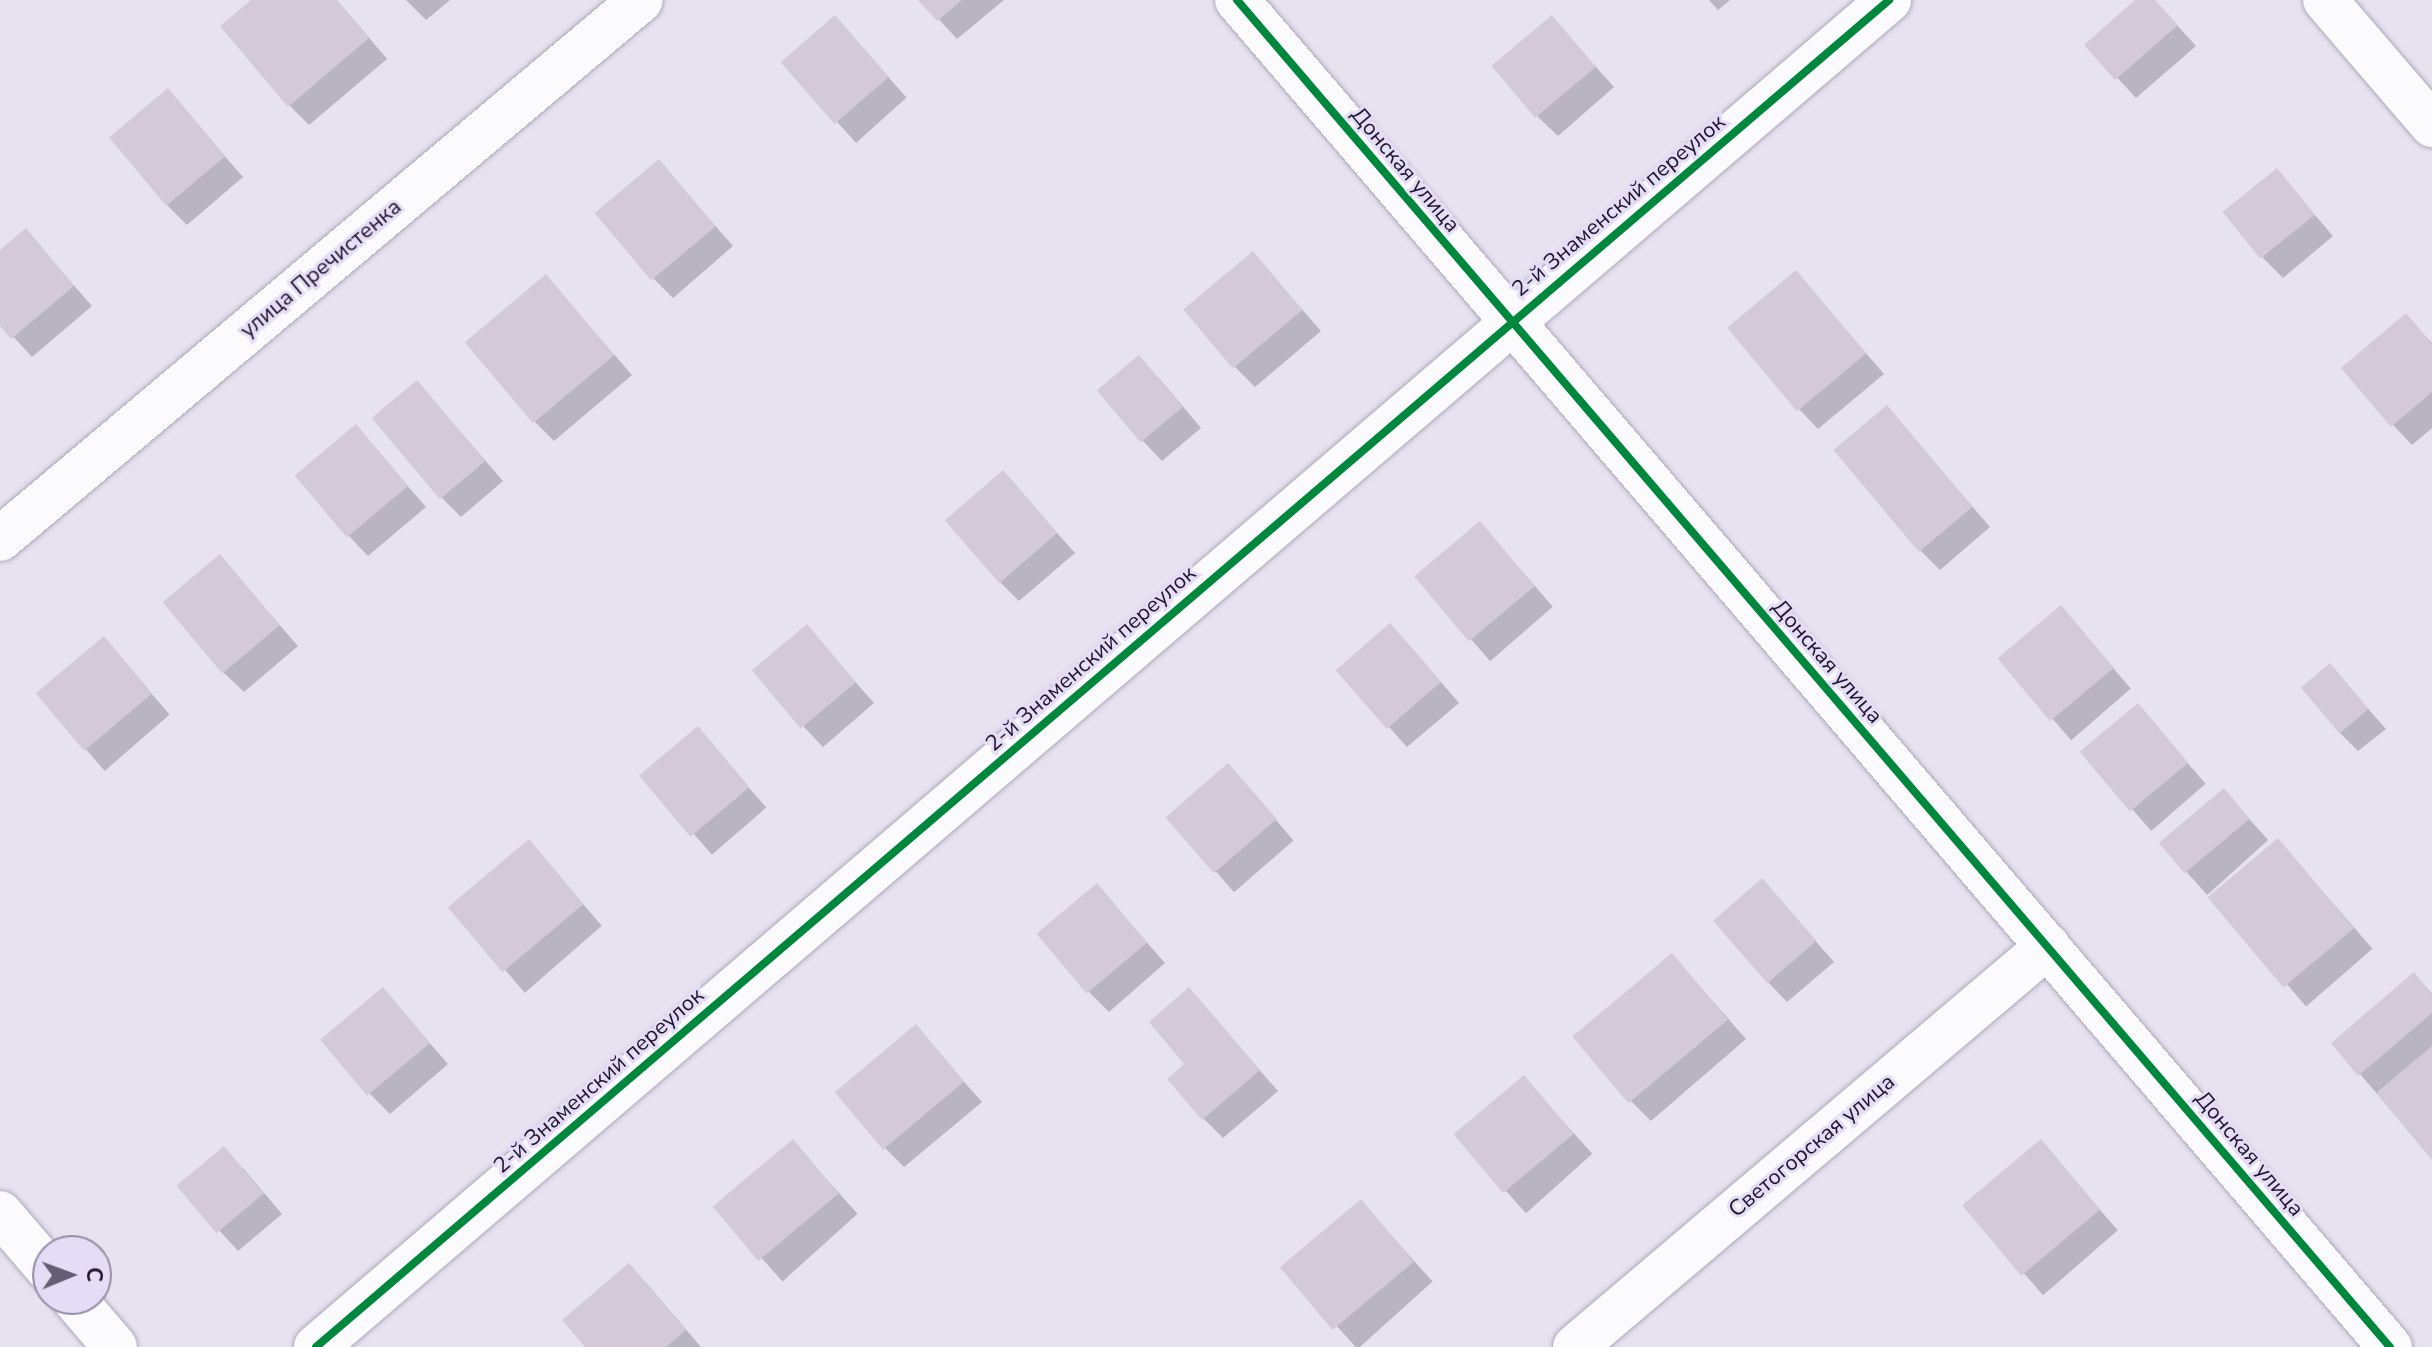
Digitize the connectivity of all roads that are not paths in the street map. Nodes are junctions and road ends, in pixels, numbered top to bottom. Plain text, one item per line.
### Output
1 (641, 0) edge
2 (1237, 0) edge
3 (1889, 0) edge
4 (2325, 0) edge
5 (2432, 125) edge
6 (1511, 322) junction
7 (0, 539) edge
8 (2048, 946) junction
9 (0, 1213) edge
10 (32, 1250) edge
11 (88, 1315) edge
12 (115, 1347) edge
13 (316, 1347) edge
14 (1575, 1347) edge
15 (2390, 1347) edge

1 - 7 street, улица Пречистенка
2 - 6 street, Донская улица
3 - 6 street, 2-й Знаменский переулок
4 - 5 street
6 - 8 street, Донская улица
6 - 13 street, 2-й Знаменский переулок
8 - 14 street, Светогорская улица
8 - 15 street, Донская улица
9 - 10 street
11 - 12 street

